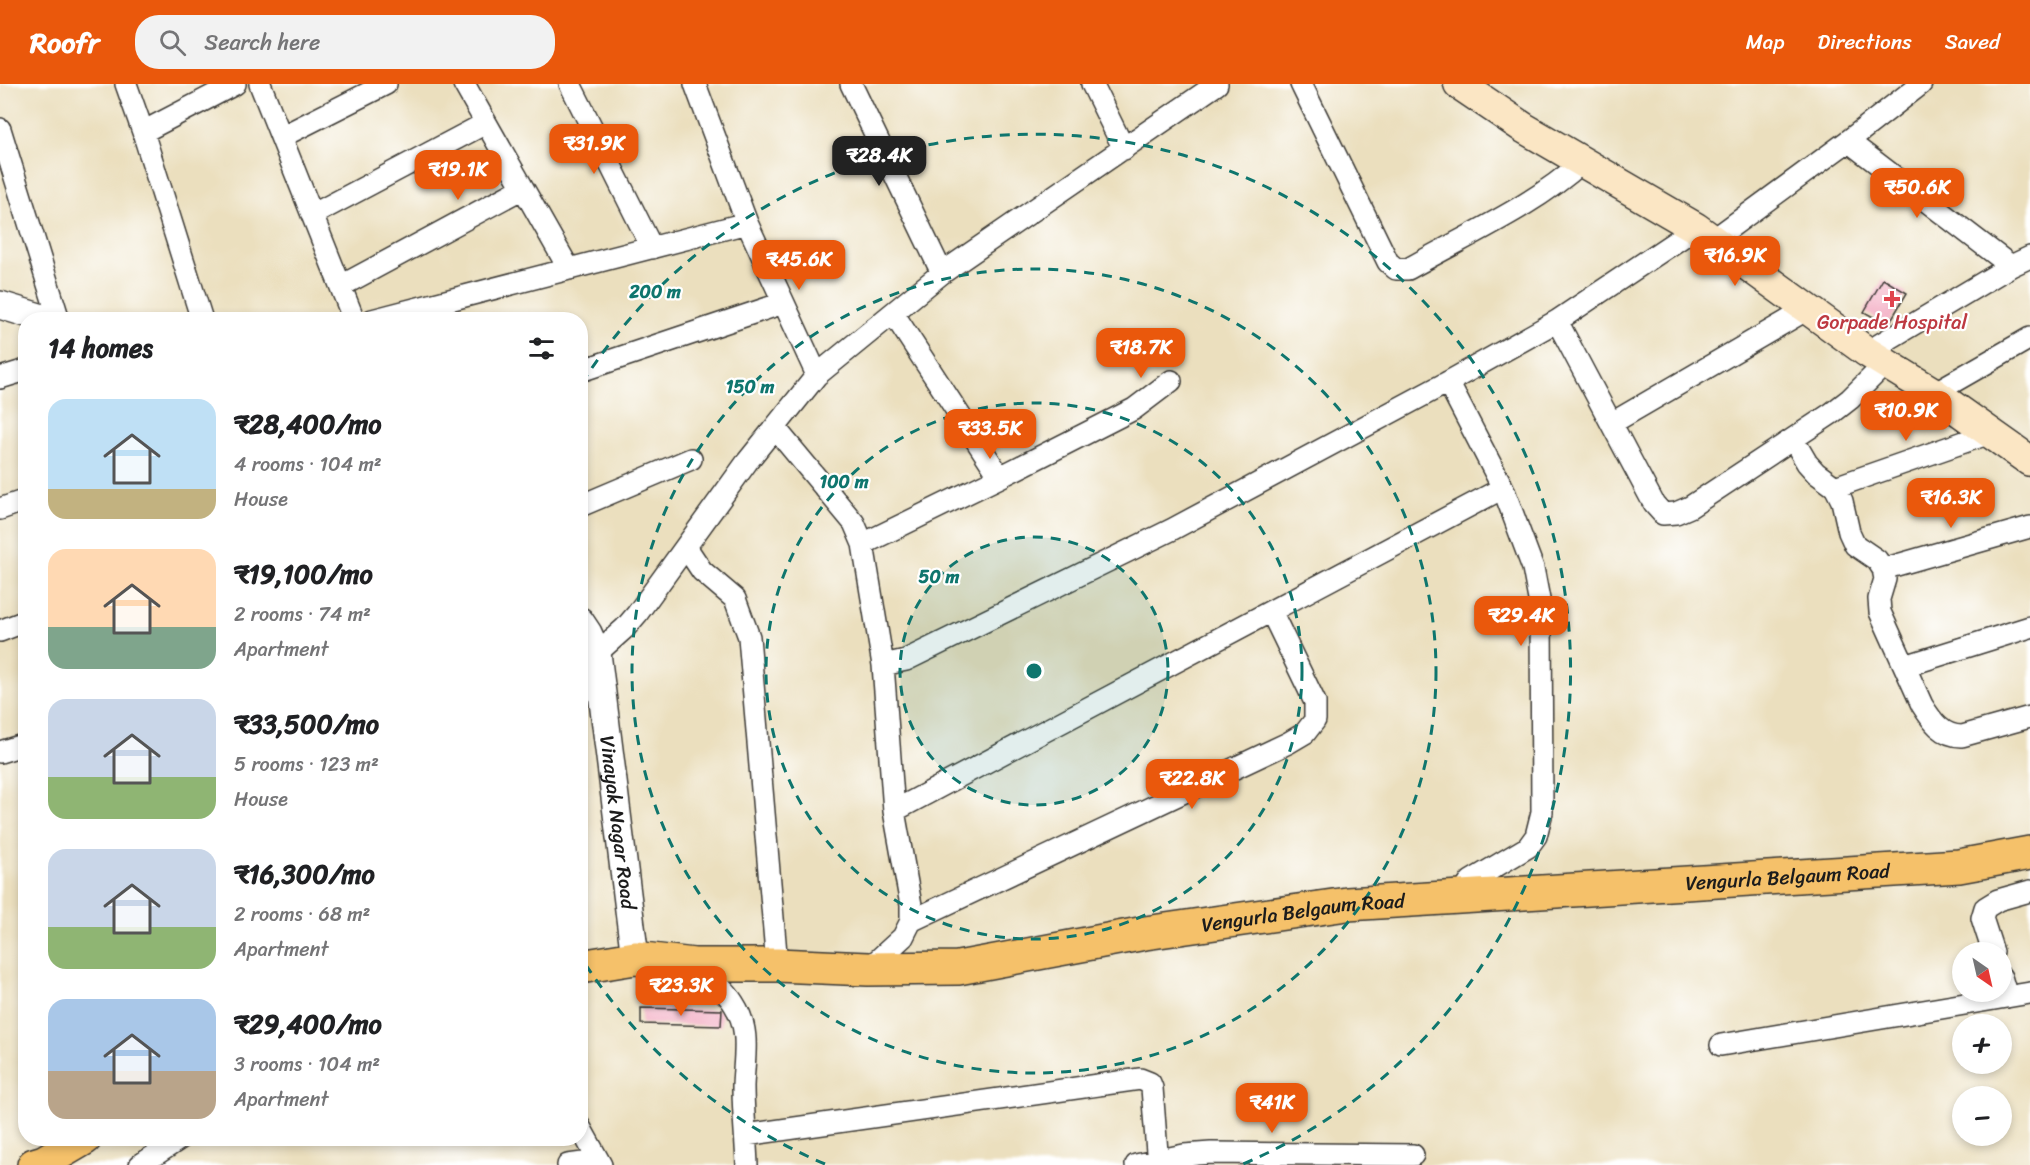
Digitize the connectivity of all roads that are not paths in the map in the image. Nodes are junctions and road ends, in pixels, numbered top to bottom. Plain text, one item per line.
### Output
1 (126, 84) edge
2 (235, 84) edge
3 (260, 84) edge
4 (386, 84) edge
5 (464, 84) edge
6 (570, 84) edge
7 (695, 84) edge
8 (851, 84) edge
9 (1092, 84) edge
10 (1217, 84) edge
11 (1301, 84) edge
12 (1921, 84) edge
13 (1477, 88) edge
14 (486, 123) junction
15 (0, 129) edge
16 (143, 132) junction
17 (281, 136) junction
18 (1848, 141) junction
19 (1124, 148) junction
20 (1582, 162) junction
21 (523, 188) junction
22 (312, 215) junction
23 (747, 223) junction
24 (1704, 234) junction
25 (652, 248) junction
26 (2030, 257) edge
27 (2011, 266) junction
28 (569, 269) junction
29 (942, 273) junction
30 (340, 286) junction
31 (783, 303) junction
32 (0, 305) edge
33 (1806, 310) junction
34 (23, 312) edge
35 (57, 312) edge
36 (199, 312) edge
37 (351, 312) edge
38 (403, 312) edge
39 (893, 313) junction
40 (1557, 321) junction
41 (2030, 338) edge
42 (1876, 358) junction
43 (588, 368) edge
44 (18, 372) edge
45 (817, 375) junction
46 (0, 378) edge
47 (1171, 381) dead end
48 (1448, 382) junction
49 (1934, 393) junction
50 (1612, 423) junction
51 (775, 428) junction
52 (1990, 433) junction
53 (1793, 439) junction
54 (2026, 452) edge
55 (690, 459) dead end
56 (1000, 477) junction
57 (1835, 487) junction
58 (1503, 488) junction
59 (18, 503) edge
60 (588, 503) edge
61 (0, 509) edge
62 (2030, 527) edge
63 (862, 544) junction
64 (686, 547) junction
65 (1883, 569) junction
66 (1271, 611) junction
67 (18, 624) edge
68 (2030, 627) edge
69 (0, 631) edge
70 (588, 633) edge
71 (597, 653) junction
72 (883, 665) junction
73 (1905, 666) junction
74 (2030, 717) edge
75 (18, 746) edge
76 (0, 752) edge
77 (894, 811) junction
78 (2030, 853) edge
79 (2030, 891) edge
80 (1461, 896) junction
81 (910, 921) junction
82 (1990, 942) edge
83 (635, 957) junction
84 (694, 965) junction
85 (777, 965) junction
86 (588, 966) edge
87 (868, 969) junction
88 (2012, 989) edge
89 (2030, 993) edge
90 (1952, 998) edge
91 (1721, 1045) dead end
92 (746, 1135) junction
93 (588, 1142) edge
94 (72, 1146) edge
95 (169, 1146) edge
96 (1413, 1155) dead end
97 (599, 1163) edge
98 (1157, 1163) edge
99 (41, 1164) edge
100 (140, 1165) edge
101 (568, 1165) edge
102 (747, 1165) edge
103 (1136, 1165) edge

1 - 16 street
2 - 16 street
3 - 17 street
4 - 17 street
5 - 14 street
6 - 25 street
7 - 23 street
8 - 29 street
9 - 19 street
10 - 19 street
11 - 20 street
12 - 18 street
13 - 20 main road
14 - 21 street
14 - 22 street
15 - 35 street
16 - 36 street
17 - 22 street
18 - 24 street
18 - 27 street
19 - 29 street
20 - 24 main road
21 - 28 street
21 - 30 street
22 - 30 street
23 - 25 street
23 - 31 street
24 - 33 main road
24 - 40 street
25 - 28 street
26 - 27 street
27 - 42 street
28 - 38 street
29 - 39 street
30 - 37 street
31 - 43 street
31 - 45 street
32 - 34 street
33 - 42 main road
33 - 50 street
39 - 45 street
39 - 56 street
40 - 48 street
40 - 50 street
41 - 49 street
42 - 49 main road
42 - 53 street
44 - 46 street
45 - 51 street
47 - 56 street
48 - 58 street
48 - 72 street
49 - 52 main road
50 - 53 street
51 - 63 street
51 - 64 street
52 - 54 main road
52 - 57 street
53 - 57 street
55 - 60 street
56 - 63 street
57 - 65 street
58 - 66 street
58 - 80 street
59 - 61 street
62 - 65 street
63 - 72 street
64 - 71 street
64 - 85 street
65 - 73 street
66 - 77 street
66 - 81 street
67 - 69 street
68 - 73 street
70 - 71 street, Vinayak Nagar Road
71 - 83 street, Vinayak Nagar Road
72 - 77 street
73 - 74 street
75 - 76 street
77 - 81 street
78 - 80 main road, Vengurla Belgaum Road
79 - 82 street
80 - 87 main road, Vengurla Belgaum Road
81 - 87 street
83 - 84 main road, Vengurla Belgaum Road
83 - 86 main road, Vengurla Belgaum Road
84 - 85 main road, Vengurla Belgaum Road
84 - 92 street
85 - 87 main road, Vengurla Belgaum Road
88 - 89 street
90 - 91 street
92 - 98 street
92 - 102 street
93 - 97 street
94 - 99 main road
95 - 100 street
96 - 98 street
97 - 101 street
98 - 103 street

